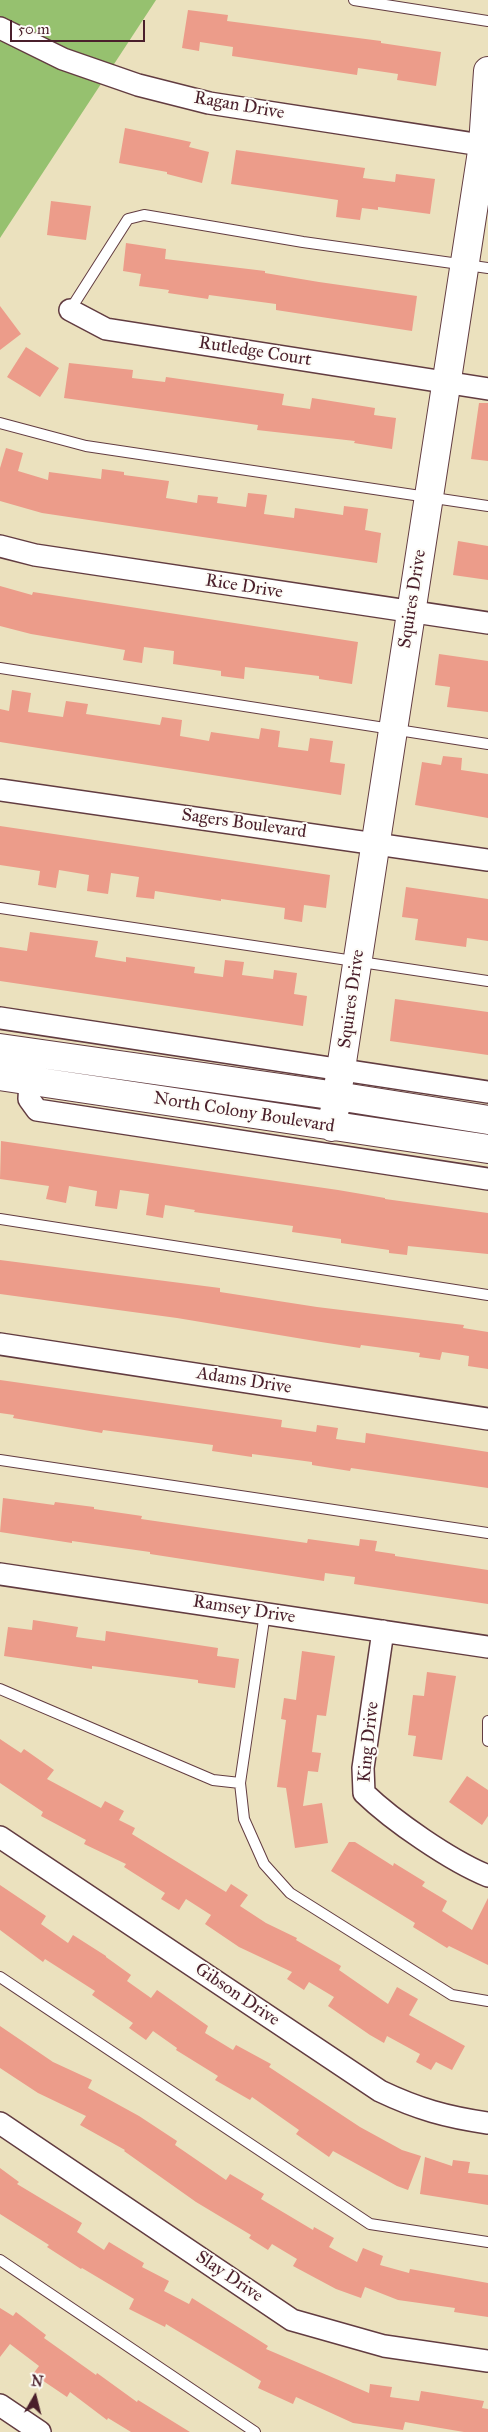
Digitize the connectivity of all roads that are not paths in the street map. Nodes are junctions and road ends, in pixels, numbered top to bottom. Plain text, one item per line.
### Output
1 (354, 0) edge
2 (488, 21) edge
3 (0, 28) edge
4 (488, 71) edge
5 (485, 146) edge
6 (476, 266) edge
7 (70, 310) joint
8 (445, 382) junction
9 (488, 390) edge
10 (0, 424) edge
11 (428, 498) junction
12 (488, 506) edge
13 (0, 546) edge
14 (411, 612) junction
15 (488, 623) edge
16 (0, 668) edge
17 (393, 728) junction
18 (488, 744) edge
19 (0, 790) edge
20 (376, 843) junction
21 (488, 860) edge
22 (0, 908) edge
23 (357, 961) junction
24 (488, 981) edge
25 (0, 1018) edge
26 (0, 1048) edge
27 (342, 1069) junction
28 (0, 1076) edge
29 (30, 1080) junction
30 (488, 1092) edge
31 (337, 1096) junction
32 (488, 1120) edge
33 (332, 1126) junction
34 (488, 1149) edge
35 (328, 1154) junction
36 (488, 1178) edge
37 (0, 1219) edge
38 (488, 1295) edge
39 (0, 1344) edge
40 (488, 1419) edge
41 (0, 1460) edge
42 (488, 1533) edge
43 (0, 1575) edge
44 (265, 1613) junction
45 (383, 1631) junction
46 (488, 1647) edge
47 (0, 1688) edge
48 (488, 1721) edge
49 (488, 1740) edge
50 (240, 1783) junction
51 (0, 1836) edge
52 (488, 1876) edge
53 (0, 1977) edge
54 (488, 2001) edge
55 (0, 2123) edge
56 (488, 2123) edge
57 (488, 2242) edge
58 (0, 2260) edge
59 (488, 2361) edge
60 (0, 2405) edge
61 (40, 2432) edge
62 (255, 2432) edge

1 - 2 lane
3 - 5 street, Ragan Drive
4 - 5 street, Squires Drive
5 - 6 street, Squires Drive
6 - 7 lane
6 - 8 street, Squires Drive
7 - 8 street, Rutledge Court
8 - 9 street, Rutledge Court
8 - 11 street, Squires Drive
10 - 11 lane
11 - 12 lane
11 - 14 street, Squires Drive
13 - 14 street, Rice Drive
14 - 15 street, Rice Drive
14 - 17 street, Squires Drive
16 - 17 lane
17 - 18 lane
17 - 20 street, Squires Drive
19 - 20 street, Sagers Boulevard
20 - 21 street, Sagers Boulevard
20 - 23 street, Squires Drive
22 - 23 lane
23 - 24 lane
23 - 27 street, Squires Drive
25 - 27 street
26 - 31 street, North Colony Boulevard
27 - 30 street
27 - 31 street, Squires Drive
28 - 29 street, North Colony Boulevard
29 - 33 street, North Colony Boulevard
29 - 35 street
31 - 32 street, North Colony Boulevard
31 - 33 street, Squires Drive
33 - 34 street, North Colony Boulevard
33 - 35 street
35 - 36 street
37 - 38 lane
39 - 40 street, Adams Drive
41 - 42 lane
43 - 44 street, Ramsey Drive
44 - 45 street, Ramsey Drive
44 - 50 lane
45 - 46 street, Ramsey Drive
45 - 52 street, King Drive
47 - 50 lane
48 - 49 lane
50 - 54 lane
51 - 56 street, Gibson Drive
53 - 57 lane
55 - 59 street, Slay Drive
58 - 62 lane
60 - 61 street

